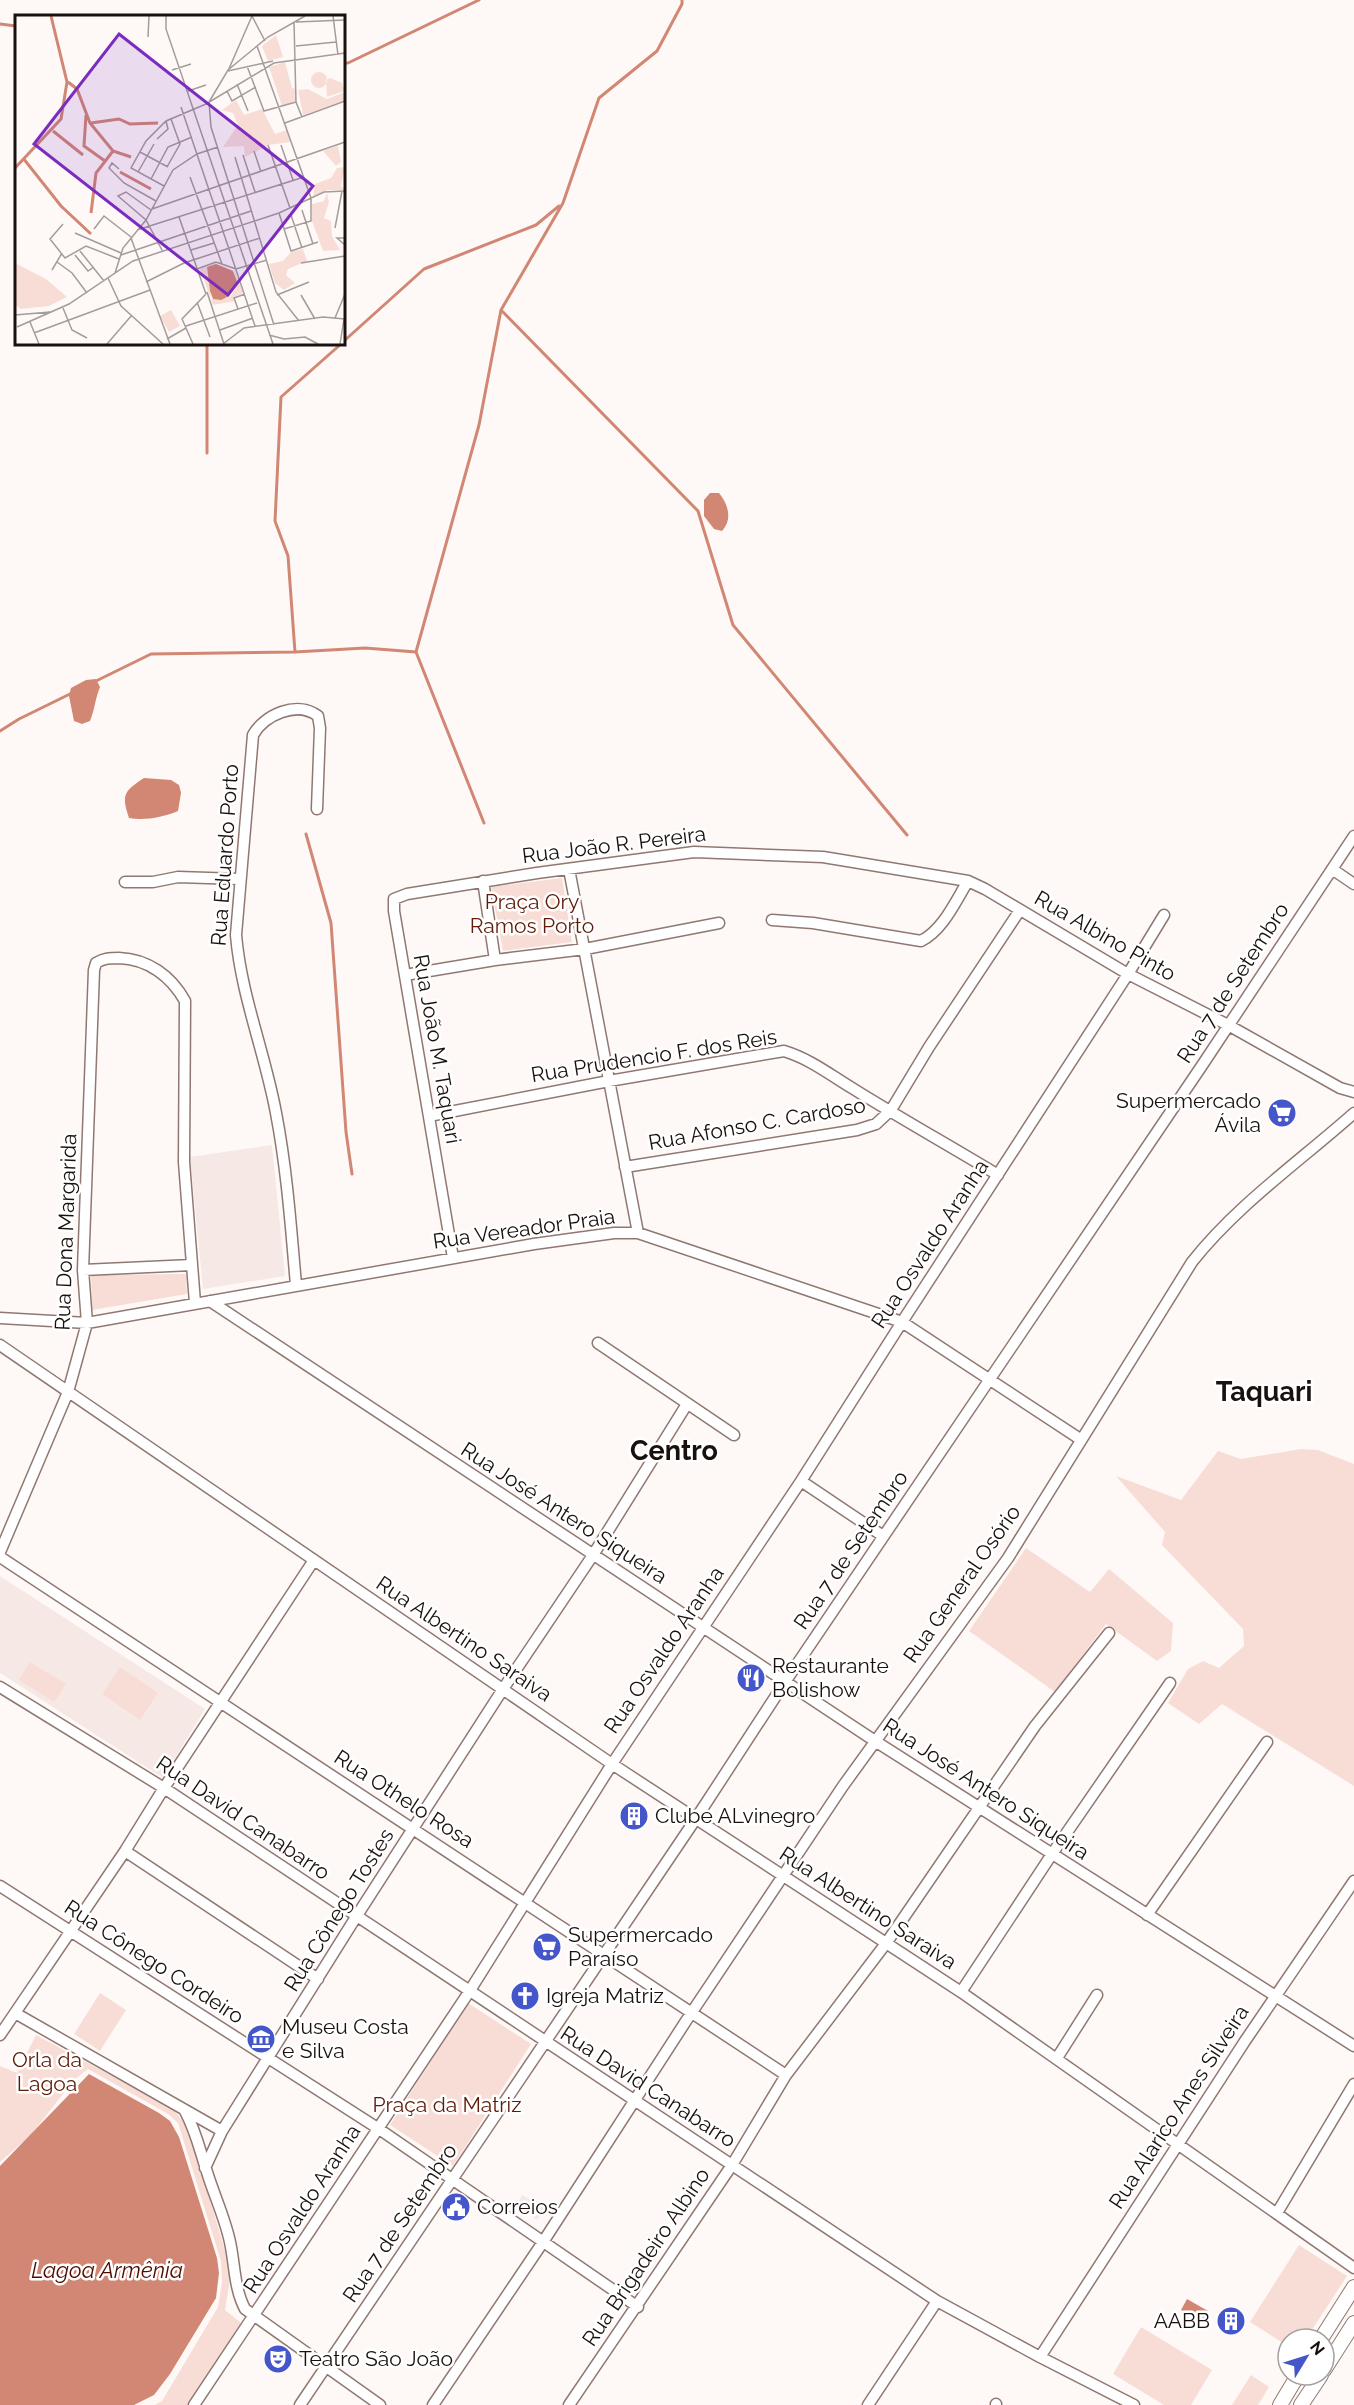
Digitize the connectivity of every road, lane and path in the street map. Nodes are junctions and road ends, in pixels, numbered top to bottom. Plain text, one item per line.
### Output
1 (317, 809) dead end
2 (1354, 836) edge
3 (823, 857) joint
4 (569, 869) junction
5 (1332, 869) junction
6 (239, 879) junction
7 (483, 881) junction
8 (968, 881) junction
9 (125, 882) dead end
10 (1354, 884) edge
11 (447, 889) joint
12 (1020, 910) junction
13 (1164, 915) dead end
14 (772, 920) dead end
15 (719, 923) dead end
16 (585, 949) junction
17 (495, 960) junction
18 (1128, 974) junction
19 (405, 975) junction
20 (1228, 1025) junction
21 (609, 1081) junction
22 (1354, 1092) edge
23 (891, 1110) junction
24 (1354, 1113) edge
25 (429, 1116) junction
26 (625, 1167) junction
27 (998, 1175) junction
28 (638, 1233) junction
29 (453, 1258) junction
30 (192, 1264) junction
31 (83, 1270) junction
32 (296, 1285) junction
33 (210, 1301) junction
34 (195, 1303) junction
35 (0, 1318) edge
36 (902, 1322) junction
37 (87, 1323) junction
38 (598, 1343) dead end
39 (0, 1345) edge
40 (990, 1379) junction
41 (68, 1392) junction
42 (687, 1404) junction
43 (734, 1435) dead end
44 (1080, 1439) junction
45 (801, 1481) junction
46 (884, 1536) junction
47 (0, 1552) edge
48 (593, 1555) junction
49 (0, 1557) edge
50 (314, 1560) junction
51 (703, 1628) junction
52 (1109, 1633) dead end
53 (785, 1682) junction
54 (1170, 1683) dead end
55 (0, 1687) edge
56 (503, 1689) junction
57 (220, 1702) junction
58 (875, 1742) junction
59 (1267, 1742) dead end
60 (612, 1764) junction
61 (164, 1788) junction
62 (978, 1807) junction
63 (695, 1820) junction
64 (413, 1829) junction
65 (125, 1851) junction
66 (1052, 1854) junction
67 (784, 1876) junction
68 (1354, 1881) edge
69 (0, 1886) edge
70 (524, 1901) junction
71 (1147, 1915) junction
72 (356, 1917) junction
73 (71, 1931) junction
74 (887, 1942) junction
75 (605, 1953) junction
76 (318, 1979) junction
77 (469, 1992) junction
78 (961, 1992) junction
79 (1097, 1995) dead end
80 (1275, 1996) junction
81 (693, 2012) junction
82 (15, 2013) junction
83 (0, 2035) edge
84 (544, 2042) junction
85 (1354, 2046) edge
86 (268, 2058) junction
87 (1057, 2058) junction
88 (786, 2075) junction
89 (1354, 2084) edge
90 (635, 2101) junction
91 (185, 2111) junction
92 (379, 2129) junction
93 (222, 2131) junction
94 (1178, 2145) junction
95 (732, 2165) junction
96 (205, 2168) junction
97 (453, 2180) junction
98 (1277, 2213) junction
99 (543, 2242) junction
100 (1354, 2268) edge
101 (1354, 2287) edge
102 (937, 2301) junction
103 (638, 2307) junction
104 (255, 2316) junction
105 (1354, 2323) edge
106 (1329, 2327) edge
107 (1336, 2351) edge
108 (1040, 2357) junction
109 (326, 2367) junction
110 (1291, 2387) edge
111 (1313, 2387) edge
112 (1305, 2400) edge
113 (194, 2405) edge
114 (300, 2405) edge
115 (380, 2405) edge
116 (433, 2405) edge
117 (569, 2405) edge
118 (868, 2405) edge
119 (1134, 2405) edge
120 (1280, 2405) edge

1 - 6 street, Rua Eduardo Porto
2 - 5 street, Rua 7 de Setembro
3 - 4 street, Rua João R. Pereira
3 - 8 street, Rua Albino Pinto
4 - 7 street, Rua João R. Pereira
4 - 16 street
5 - 10 street
5 - 20 street, Rua 7 de Setembro
6 - 9 street
6 - 32 street, Rua Eduardo Porto
7 - 11 street, Rua João R. Pereira
7 - 17 street
8 - 12 street, Rua Albino Pinto
8 - 14 street
11 - 19 street, Rua João M. Taquari
12 - 18 street, Rua Albino Pinto
12 - 23 street
13 - 18 street, Rua Osvaldo Aranha
15 - 16 street
16 - 17 street
16 - 21 street
17 - 19 street
18 - 20 street, Rua Albino Pinto
18 - 27 street, Rua Osvaldo Aranha
19 - 25 street, Rua João M. Taquari
20 - 22 street, Rua Albino Pinto
20 - 40 street, Rua 7 de Setembro
21 - 23 street, Rua Prudencio F. dos Reis
21 - 25 street, Rua Prudencio F. dos Reis
21 - 26 street
23 - 26 street, Rua Afonso C. Cardoso
23 - 27 street, Rua Prudencio F. dos Reis
24 - 44 street, Rua General Osório
25 - 29 street, Rua João M. Taquari
26 - 28 street
27 - 36 street, Rua Osvaldo Aranha
28 - 29 street, Rua Vereador Praia
28 - 36 street, Rua Vereador Praia
29 - 32 street, Rua Vereador Praia
30 - 31 street
30 - 31 street, Rua Dona Margarida
30 - 34 street
31 - 37 street, Rua Dona Margarida
32 - 33 street, Rua Vereador Praia
33 - 34 street, Rua Vereador Praia
33 - 48 street, Rua José Antero Siqueira
34 - 37 street, Rua Vereador Praia
35 - 37 street, Rua Vereador Praia
36 - 40 street, Rua Vereador Praia
36 - 45 street, Rua Osvaldo Aranha
37 - 41 street, Rua Dona Margarida
38 - 42 street
39 - 41 street, Rua Albertino Saraiva
40 - 44 street, Rua Vereador Praia
40 - 46 street, Rua 7 de Setembro
41 - 47 street, Rua Dona Margarida
41 - 50 street, Rua Albertino Saraiva
42 - 43 street
42 - 48 street, Rua Cônego Tostes
44 - 58 street, Rua General Osório
45 - 46 street
45 - 51 street, Rua Osvaldo Aranha
46 - 53 street, Rua 7 de Setembro
48 - 51 street, Rua José Antero Siqueira
48 - 56 street, Rua Cônego Tostes
49 - 57 street, Rua Othelo Rosa
50 - 56 street, Rua Albertino Saraiva
50 - 57 street
51 - 53 street, Rua José Antero Siqueira
51 - 60 street, Rua Osvaldo Aranha
52 - 62 street, Rua Brigadeiro Albino
53 - 58 street, Rua José Antero Siqueira
53 - 63 street, Rua 7 de Setembro
54 - 66 street
55 - 61 street, Rua David Canabarro
56 - 60 street, Rua Albertino Saraiva
56 - 64 street, Rua Cônego Tostes
57 - 61 street
57 - 64 street, Rua Othelo Rosa
58 - 62 street, Rua José Antero Siqueira
58 - 67 street, Rua General Osório
59 - 71 street
60 - 63 street, Rua Albertino Saraiva
60 - 70 street, Rua Osvaldo Aranha
61 - 65 street
61 - 72 street, Rua David Canabarro
62 - 66 street, Rua José Antero Siqueira
62 - 74 street, Rua Brigadeiro Albino
63 - 67 street, Rua Albertino Saraiva
63 - 75 street, Rua 7 de Setembro
64 - 70 street, Rua Othelo Rosa
64 - 72 street, Rua Cônego Tostes
65 - 73 street
65 - 76 street
66 - 71 street, Rua José Antero Siqueira
66 - 78 street
67 - 74 street, Rua Albertino Saraiva
67 - 81 street, Rua General Osório
68 - 80 street, Rua Alarico Anes Silveira
69 - 73 street, Rua Cônego Cordeiro
70 - 75 street, Rua Othelo Rosa
70 - 77 street, Rua Osvaldo Aranha
71 - 80 street, Rua José Antero Siqueira
72 - 76 street, Rua Cônego Tostes
72 - 77 street, Rua David Canabarro
73 - 82 street
73 - 86 street, Rua Cônego Cordeiro
74 - 78 street, Rua Albertino Saraiva
74 - 88 street, Rua Brigadeiro Albino
75 - 81 street, Rua Othelo Rosa
75 - 84 street, Rua 7 de Setembro
76 - 86 street, Rua Cônego Tostes
77 - 84 street, Rua David Canabarro
77 - 92 street, Rua Osvaldo Aranha
78 - 87 street, Rua Albertino Saraiva
79 - 87 street
80 - 85 street, Rua José Antero Siqueira
80 - 94 street, Rua Alarico Anes Silveira
81 - 88 street, Rua Othelo Rosa
81 - 90 street, Rua General Osório
82 - 83 street
82 - 91 street
84 - 90 street, Rua David Canabarro
84 - 97 street, Rua 7 de Setembro
86 - 92 street, Rua Cônego Cordeiro
86 - 93 street, Rua Cônego Tostes
87 - 94 street, Rua Albertino Saraiva
88 - 95 street, Rua Brigadeiro Albino
89 - 98 street
90 - 95 street, Rua David Canabarro
90 - 99 street, Rua General Osório
91 - 93 street
91 - 96 street
92 - 97 street, Rua Cônego Cordeiro
92 - 104 street, Rua Osvaldo Aranha
93 - 96 street, Rua Cônego Tostes
94 - 98 street, Rua Albertino Saraiva
94 - 108 street, Rua Alarico Anes Silveira
95 - 102 street, Rua David Canabarro
95 - 103 street, Rua Brigadeiro Albino
96 - 104 street
97 - 99 street, Rua Cônego Cordeiro
97 - 109 street, Rua 7 de Setembro
98 - 100 street, Rua Albertino Saraiva
99 - 103 street, Rua Cônego Cordeiro
99 - 116 street, Rua General Osório
101 - 106 street
102 - 108 street, Rua David Canabarro
102 - 118 street
103 - 117 street, Rua Brigadeiro Albino
104 - 109 street
104 - 113 street, Rua Osvaldo Aranha
105 - 107 street
108 - 119 street, Rua David Canabarro
109 - 114 street, Rua 7 de Setembro
109 - 115 street
110 - 120 street
111 - 112 street

